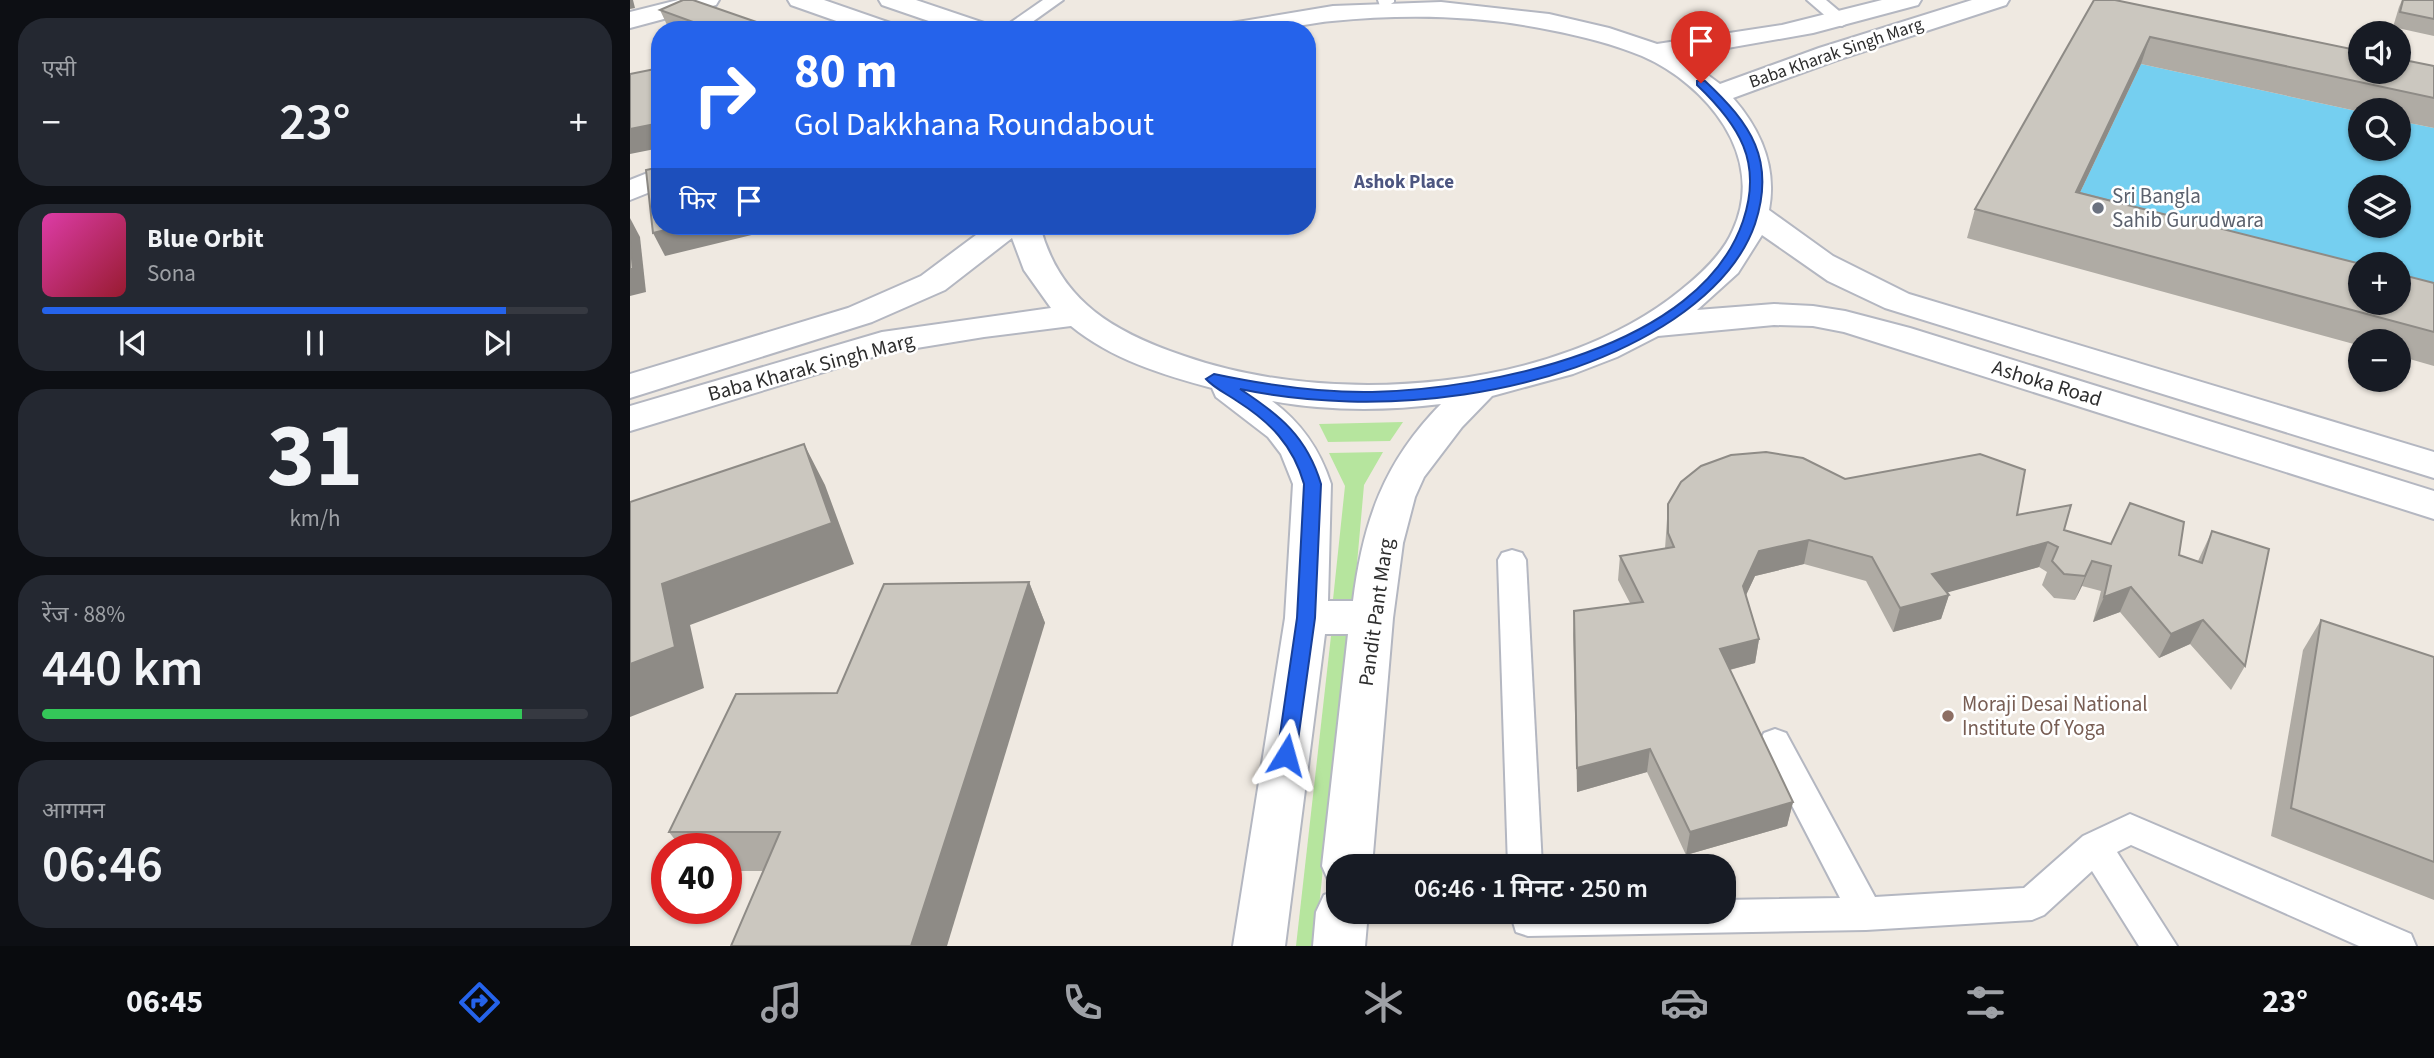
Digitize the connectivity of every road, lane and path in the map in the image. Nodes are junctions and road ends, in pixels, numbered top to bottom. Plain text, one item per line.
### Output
1 (707, 0) edge
2 (800, 0) edge
3 (891, 0) edge
4 (1055, 0) edge
5 (1815, 0) edge
6 (1909, 0) edge
7 (1997, 0) edge
8 (1386, 1) edge
9 (630, 20) edge
10 (861, 21) edge
11 (954, 21) edge
12 (1023, 21) edge
13 (1266, 21) edge
14 (1842, 21) junction
15 (1653, 51) junction
16 (1715, 95) junction
17 (651, 181) edge
18 (630, 191) edge
19 (1754, 213) junction
20 (996, 235) edge
21 (1026, 235) edge
22 (1079, 316) junction
23 (1651, 328) junction
24 (1214, 379) junction
25 (630, 386) edge
26 (1479, 387) junction
27 (630, 419) edge
28 (2434, 465) edge
29 (2434, 505) edge
30 (1512, 560) dead end
31 (1372, 617) junction
32 (1306, 618) junction
33 (1775, 742) dead end
34 (2095, 846) junction
35 (1348, 854) edge
36 (1524, 854) edge
37 (1866, 914) junction
38 (1736, 916) edge
39 (1341, 924) edge
40 (1259, 946) edge
41 (1339, 946) edge
42 (2159, 946) edge
43 (2398, 946) edge

1 - 9 main road
2 - 10 main road
3 - 11 main road
4 - 12 lane
5 - 14 lane
6 - 14 main road, Baba Kharak Singh Marg
7 - 16 main road, Baba Kharak Singh Marg
8 - 13 main road
8 - 15 main road
14 - 15 main road, Baba Kharak Singh Marg
15 - 16 main road
16 - 19 main road
17 - 18 main road
19 - 23 main road
19 - 28 main road, Ashoka Road
20 - 25 main road, Baba Kharak Singh Marg
21 - 22 main road
22 - 24 main road
22 - 27 main road, Baba Kharak Singh Marg
23 - 26 main road
23 - 29 main road, Ashoka Road
24 - 26 main road
24 - 32 main road
26 - 31 main road, Pandit Pant Marg
30 - 36 lane
31 - 32 main road
31 - 35 main road, Pandit Pant Marg
32 - 40 main road
33 - 37 lane
34 - 37 lane
34 - 42 lane
34 - 43 lane
37 - 38 lane
39 - 41 main road

